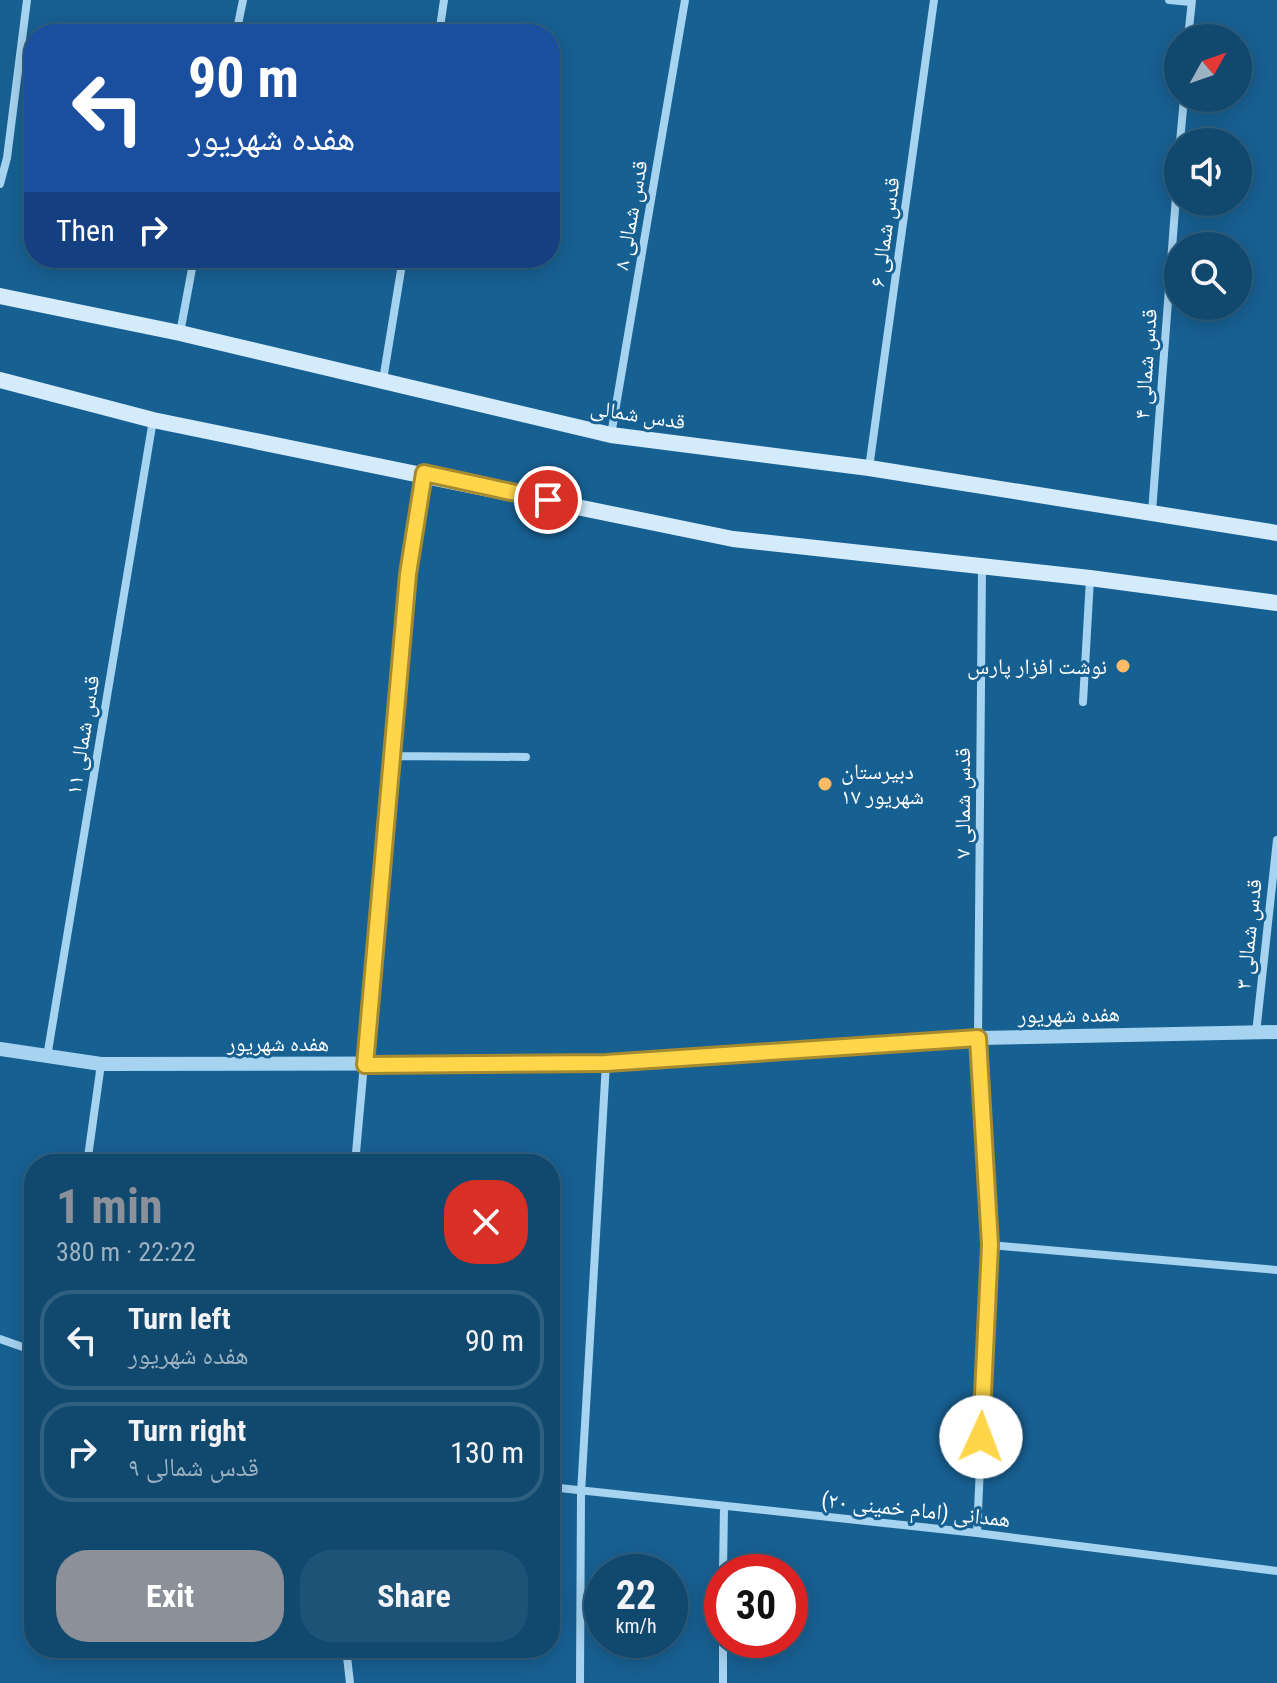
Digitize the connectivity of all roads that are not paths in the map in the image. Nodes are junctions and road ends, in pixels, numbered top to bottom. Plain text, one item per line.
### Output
1 (27, 0) edge
2 (243, 0) edge
3 (444, 0) edge
4 (685, 0) edge
5 (934, 0) edge
6 (1169, 0) edge
7 (1191, 1) edge
8 (238, 24) edge
9 (440, 24) edge
10 (1189, 24) edge
11 (4, 157) edge
12 (0, 184) edge
13 (1175, 216) edge
14 (192, 268) edge
15 (401, 268) edge
16 (0, 296) edge
17 (180, 333) junction
18 (0, 380) edge
19 (383, 380) junction
20 (153, 420) junction
21 (611, 435) junction
22 (869, 468) junction
23 (424, 473) junction
24 (1152, 512) junction
25 (1277, 533) edge
26 (982, 568) junction
27 (1090, 578) junction
28 (1277, 603) edge
29 (1083, 702) dead end
30 (390, 756) junction
31 (526, 757) dead end
32 (1277, 840) edge
33 (1277, 1032) edge
34 (1256, 1033) junction
35 (978, 1038) junction
36 (0, 1049) edge
37 (47, 1057) junction
38 (606, 1063) junction
39 (101, 1064) junction
40 (365, 1065) junction
41 (88, 1154) edge
42 (356, 1154) edge
43 (990, 1245) junction
44 (1277, 1270) edge
45 (0, 1339) edge
46 (24, 1347) edge
47 (560, 1489) edge
48 (581, 1493) junction
49 (724, 1507) junction
50 (977, 1533) junction
51 (723, 1554) edge
52 (1277, 1571) edge
53 (347, 1658) edge
54 (723, 1658) edge
55 (350, 1683) edge
56 (580, 1683) edge
57 (723, 1683) edge

1 - 11 street
2 - 8 street
3 - 9 street
4 - 21 street, قدس شمالی ۸
5 - 22 street, قدس شمالی ۶
6 - 7 street
7 - 10 street
11 - 12 street
13 - 24 street, قدس شمالی ۴
14 - 17 street
15 - 19 street
16 - 17 main road, قدس شمالی
17 - 19 main road, قدس شمالی
18 - 20 main road
19 - 21 main road, قدس شمالی
20 - 23 main road
20 - 37 street, قدس شمالی ۱۱
21 - 22 main road, قدس شمالی
22 - 24 main road, قدس شمالی
23 - 26 main road
23 - 30 street
24 - 25 main road, قدس شمالی
26 - 27 main road
26 - 35 street, ۷ قدس شمالی
27 - 28 main road
27 - 29 street
30 - 31 street
30 - 40 street
32 - 34 street, ۳ قدس شمالی
33 - 34 street, هفده شهریور
34 - 35 street, هفده شهریور
35 - 38 street, هفده شهریور
35 - 43 street, ۷ قدس شمالی
36 - 37 street, هفده شهریور
37 - 39 street, هفده شهریور
38 - 40 street, هفده شهریور
38 - 48 street
39 - 40 street, هفده شهریور
39 - 41 street
40 - 42 street
43 - 44 street
43 - 50 street, ۷ قدس شمالی
45 - 46 street
47 - 48 street, همدانی (امام خمینی ۲۰)
48 - 49 street, همدانی (امام خمینی ۲۰)
48 - 56 street
49 - 50 street, همدانی (امام خمینی ۲۰)
49 - 51 street
50 - 52 street, همدانی (امام خمینی ۲۰)
53 - 55 street
54 - 57 street

